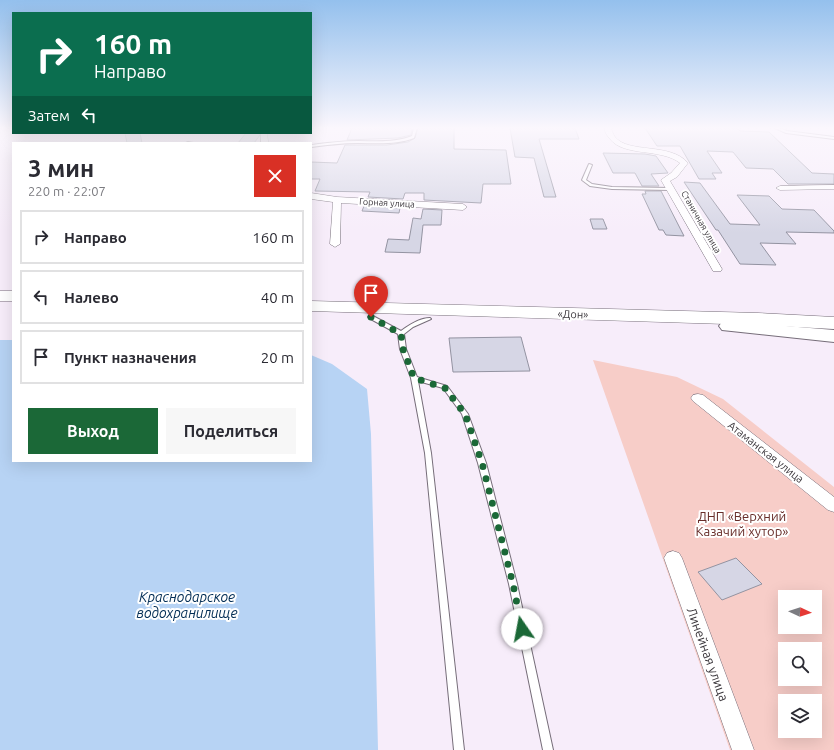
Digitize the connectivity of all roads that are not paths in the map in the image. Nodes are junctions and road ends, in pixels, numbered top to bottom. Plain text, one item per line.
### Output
1 (684, 163) edge
2 (590, 165) dead end
3 (834, 187) edge
4 (780, 188) dead end
5 (671, 189) junction
6 (312, 196) edge
7 (337, 200) junction
8 (463, 207) dead end
9 (335, 244) dead end
10 (717, 269) dead end
11 (0, 296) edge
12 (12, 296) edge
13 (312, 306) edge
14 (0, 310) edge
15 (12, 310) edge
16 (312, 316) edge
17 (371, 317) junction
18 (428, 319) junction
19 (834, 323) edge
20 (728, 326) junction
21 (834, 331) edge
22 (401, 334) junction
23 (834, 336) edge
24 (414, 378) junction
25 (698, 398) dead end
26 (834, 506) edge
27 (673, 558) dead end
28 (459, 750) edge
29 (548, 750) edge
30 (743, 750) edge

1 - 5 street, Станичная улица
2 - 5 lane
3 - 4 street
5 - 10 street, Станичная улица
6 - 7 street, Горная улица
7 - 8 street, Горная улица
7 - 9 street
11 - 12 highway
13 - 19 highway, «Дон»
14 - 15 highway
16 - 17 highway, «Дон»
17 - 18 highway, «Дон»
17 - 22 lane
18 - 20 highway, «Дон»
18 - 22 lane
20 - 21 highway, «Дон»
20 - 23 main road
22 - 24 lane
24 - 28 lane
24 - 29 lane
25 - 26 street, Атаманская улица
27 - 30 street, Линейная улица

